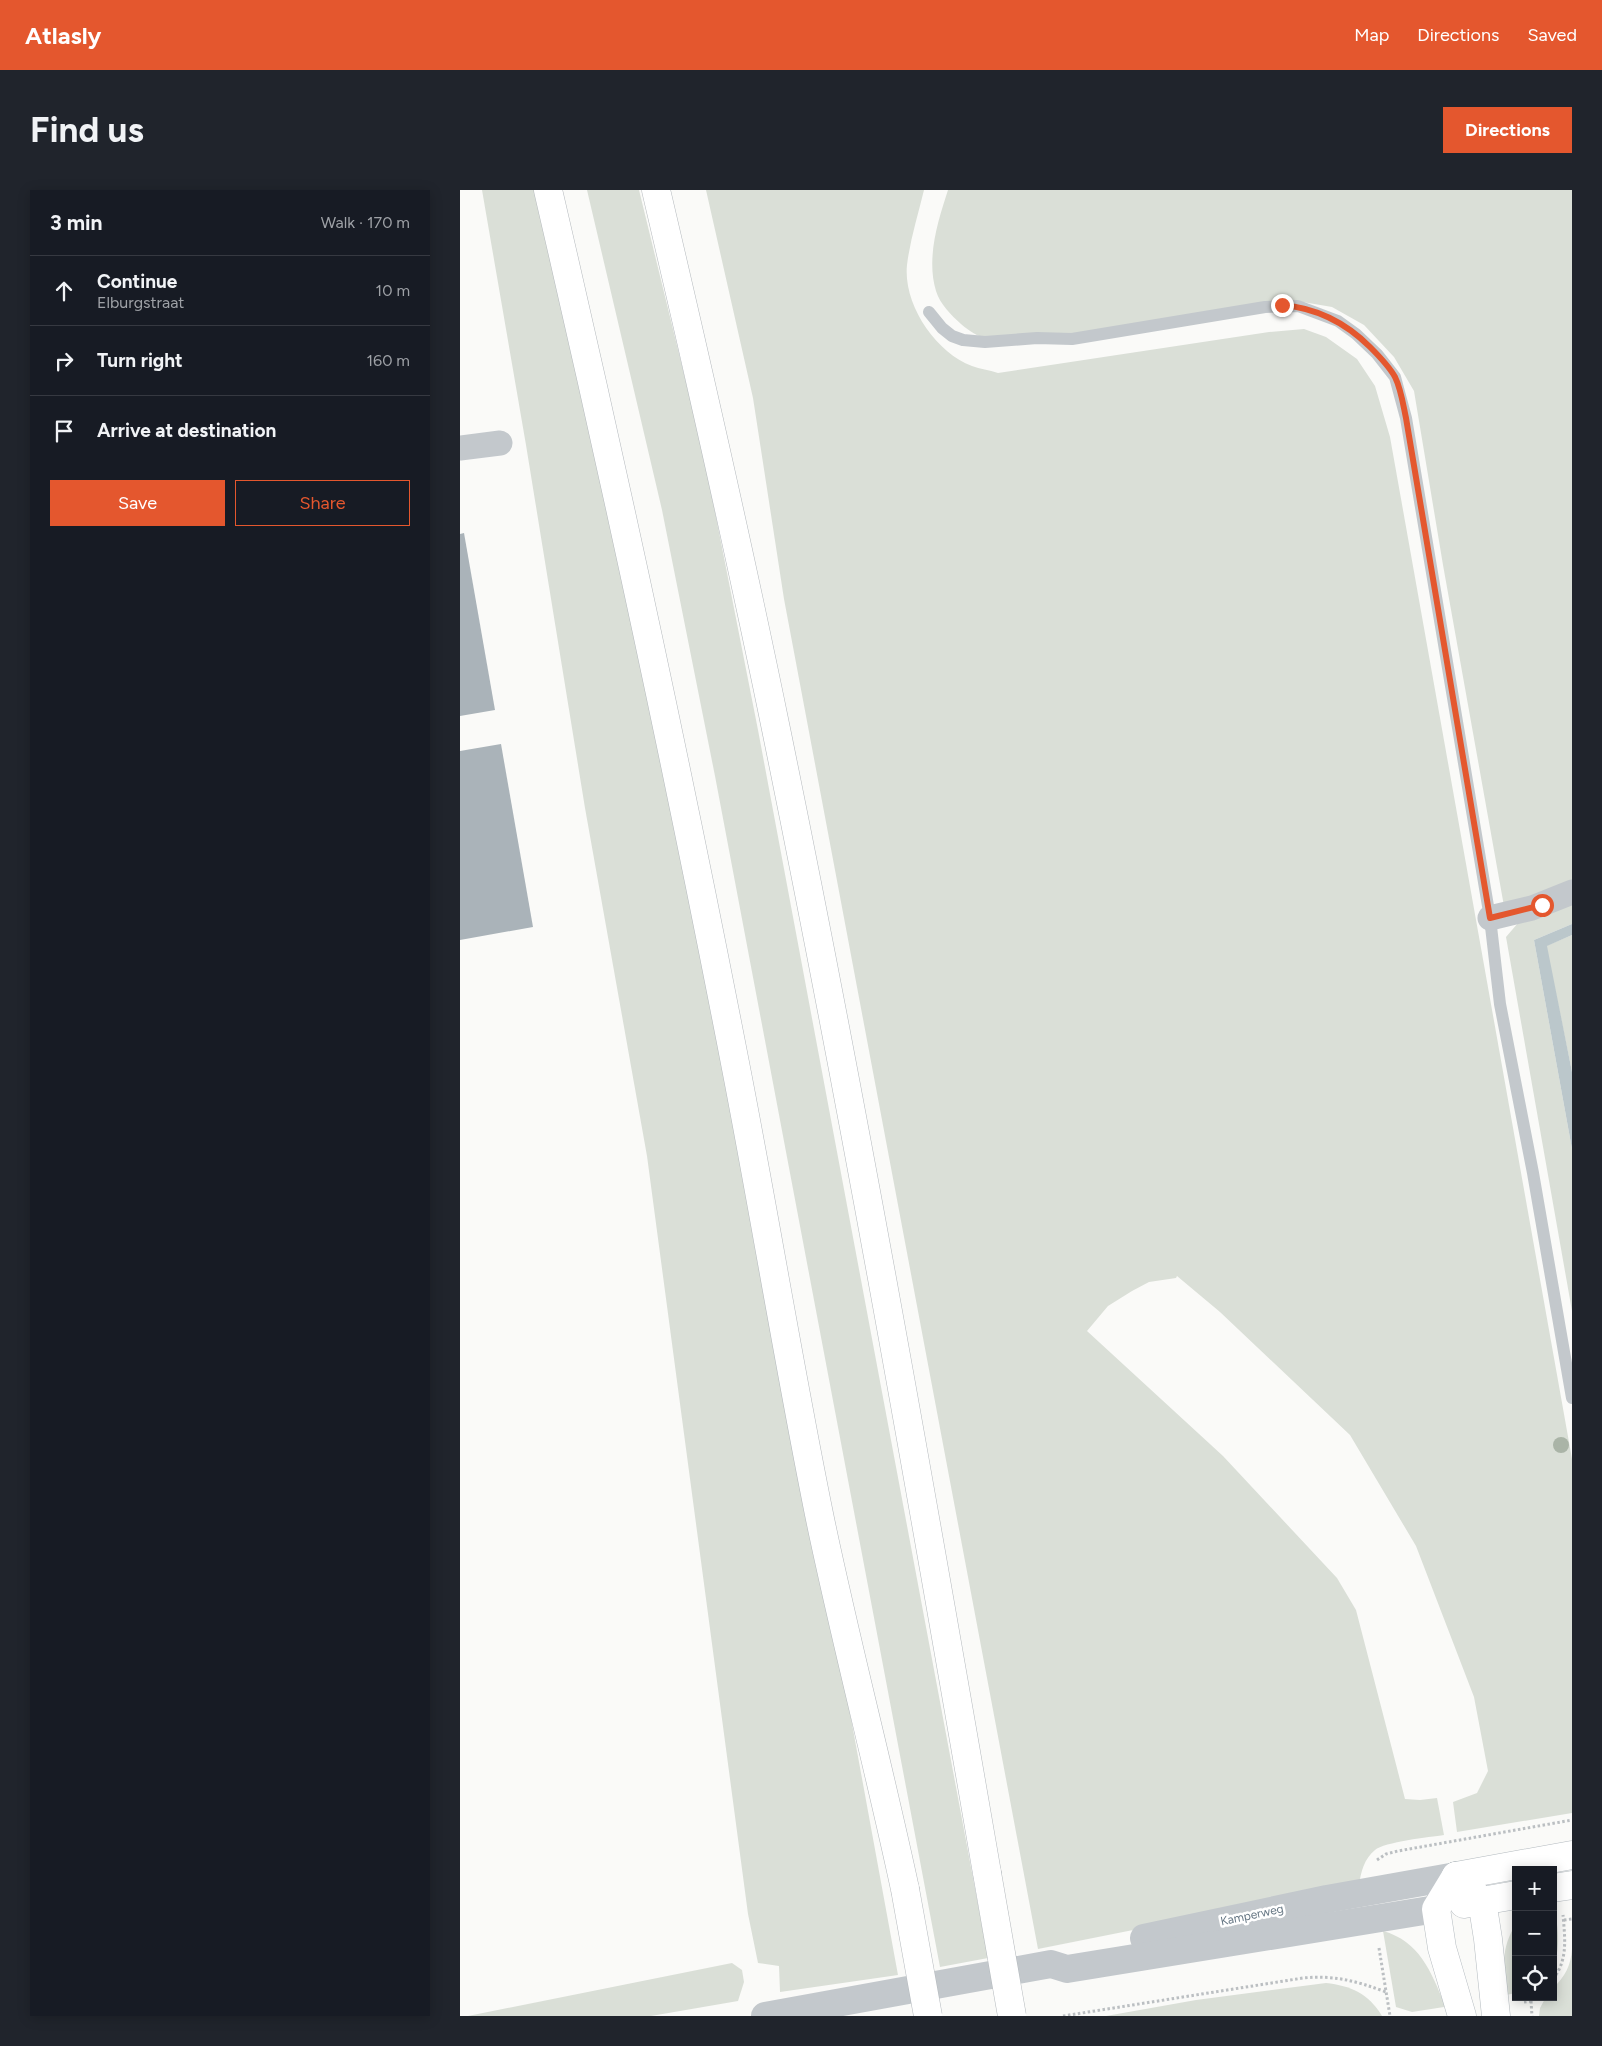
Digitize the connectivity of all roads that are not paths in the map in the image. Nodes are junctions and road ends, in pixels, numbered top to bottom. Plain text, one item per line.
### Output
1 (548, 190) edge
2 (656, 190) edge
3 (929, 312) dead end
4 (500, 442) dead end
5 (460, 448) edge
6 (1572, 892) edge
7 (1490, 918) junction
8 (1572, 1398) edge
9 (1572, 1855) edge
10 (1456, 1876) junction
11 (1572, 1885) edge
12 (1557, 1887) edge
13 (1512, 1896) edge
14 (1482, 1901) junction
15 (1436, 1910) junction
16 (1051, 1964) junction
17 (764, 2016) edge
18 (928, 2016) edge
19 (1012, 2016) edge
20 (1462, 2016) edge
21 (1496, 2016) edge

1 - 18 main road, bridge
2 - 19 main road, bridge
3 - 7 lane
4 - 5 street
6 - 7 street
7 - 8 lane
9 - 10 main road
10 - 14 main road
10 - 15 main road
10 - 16 street, Kamperweg
11 - 12 main road
13 - 14 main road, Kamperweg
14 - 15 main road, Kamperweg
14 - 21 main road
15 - 16 street, Kamperweg
15 - 20 main road
16 - 17 street, Kamperweg

